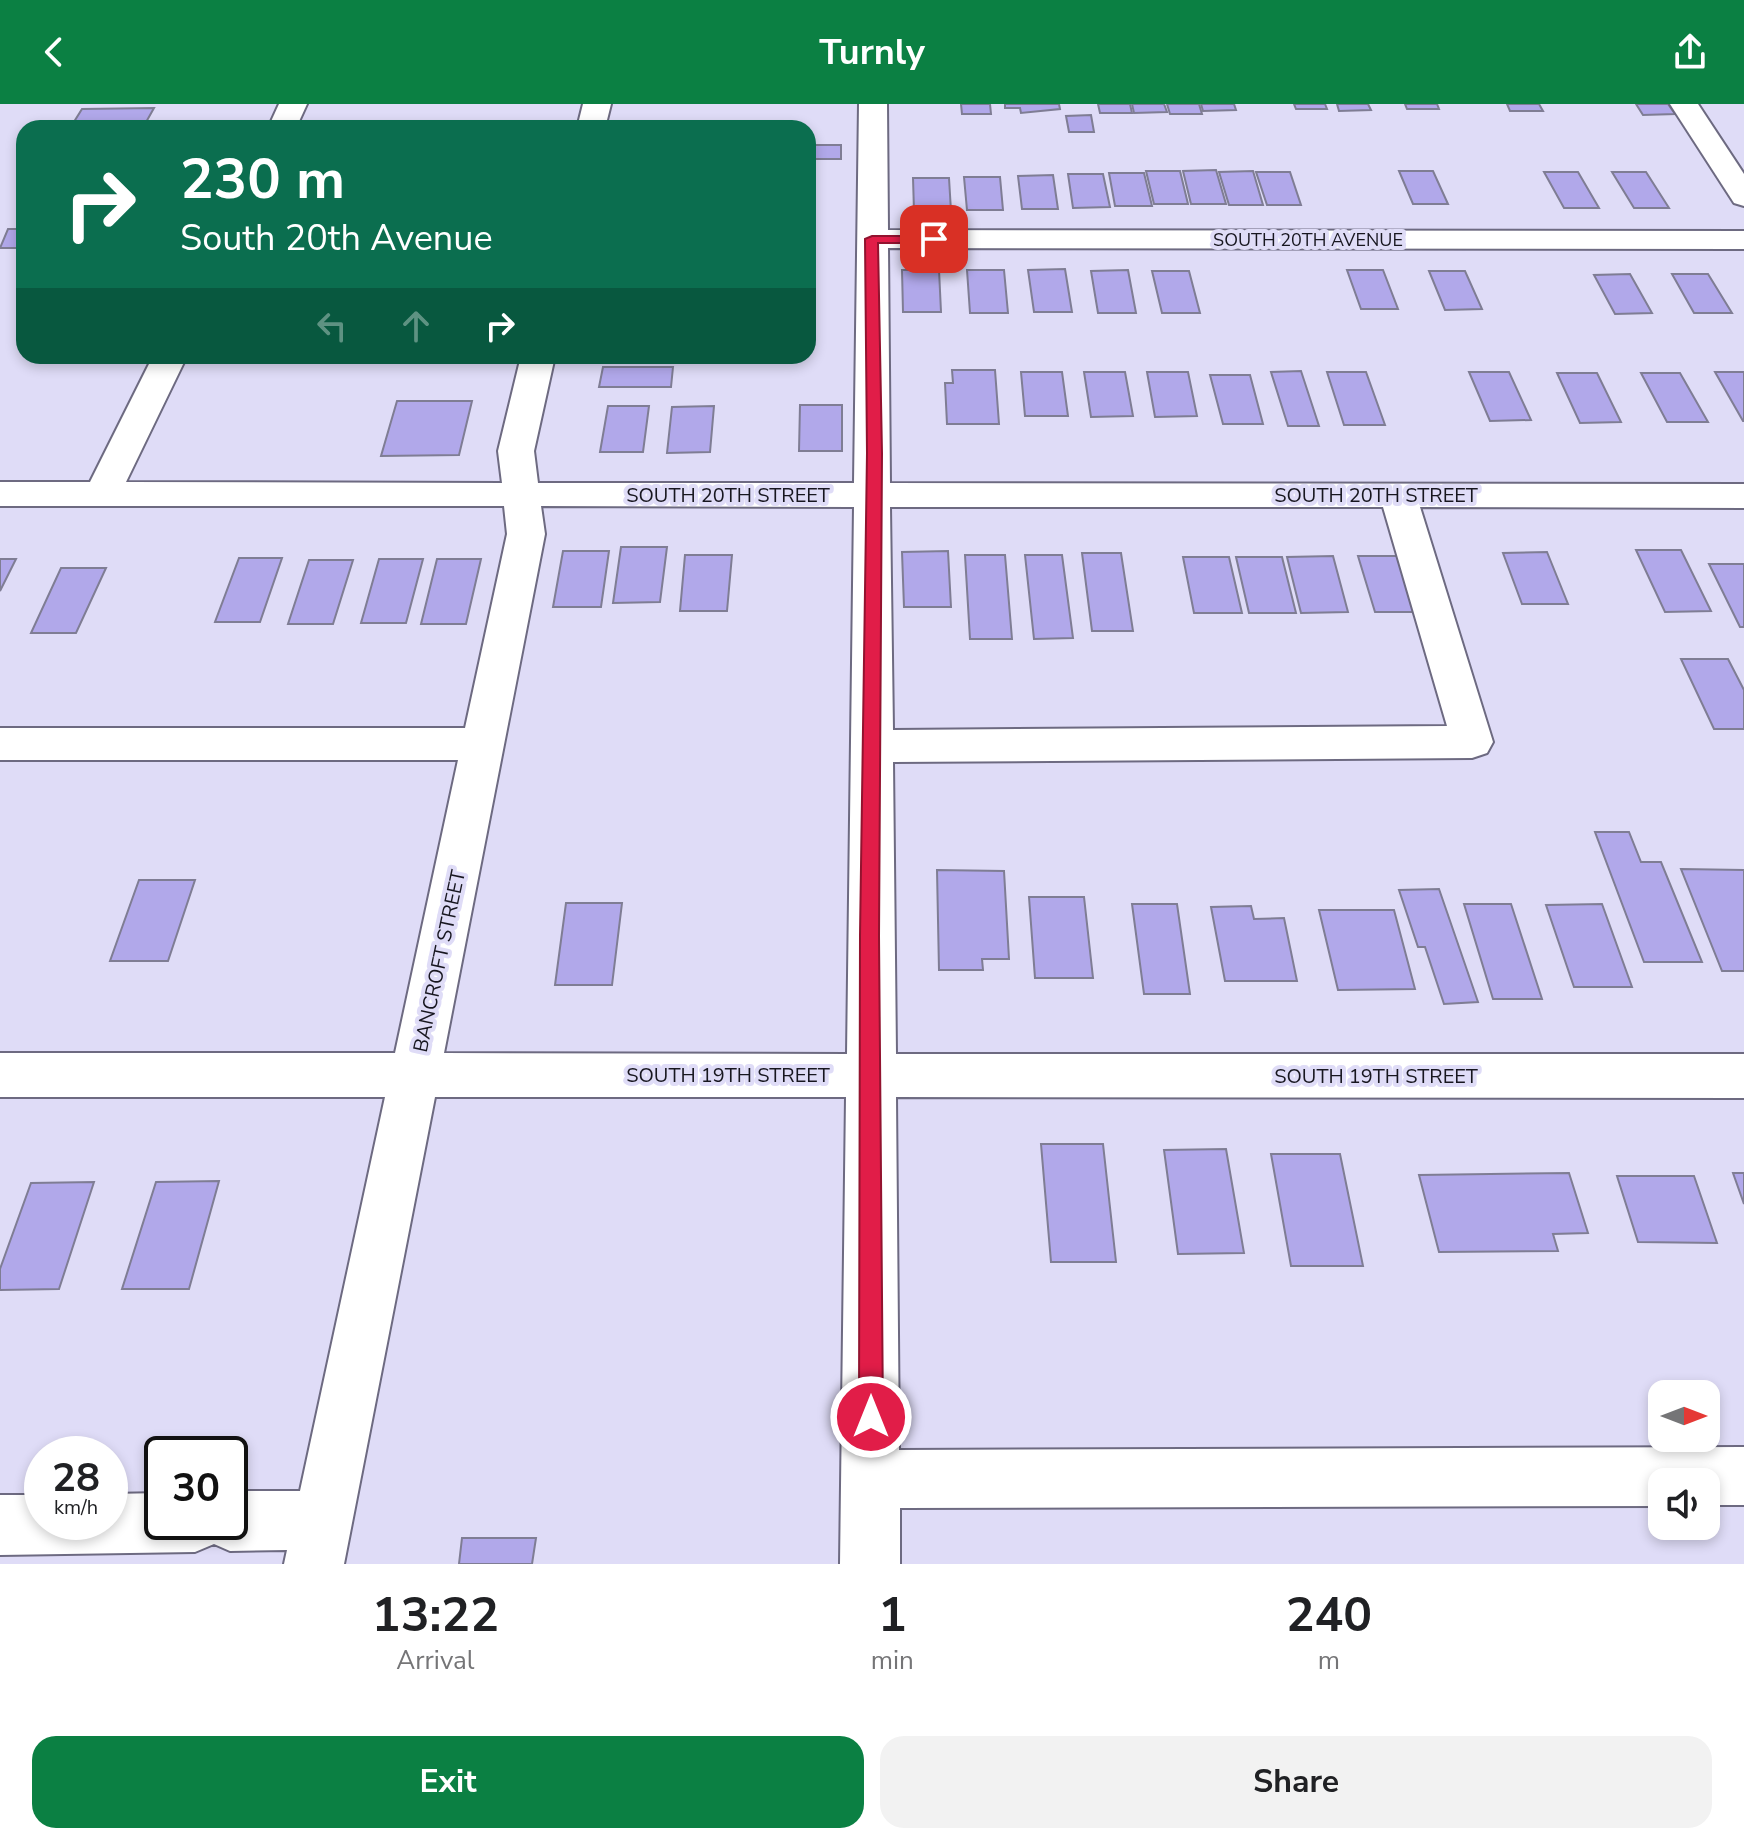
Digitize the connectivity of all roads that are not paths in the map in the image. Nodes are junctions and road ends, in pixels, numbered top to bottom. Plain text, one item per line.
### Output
1 (873, 104) edge
2 (1684, 104) edge
3 (1744, 197) edge
4 (872, 239) junction
5 (1744, 240) edge
6 (166, 364) edge
7 (536, 364) edge
8 (0, 494) edge
9 (102, 494) junction
10 (521, 495) junction
11 (872, 495) junction
12 (1398, 495) junction
13 (1744, 496) edge
14 (0, 744) edge
15 (483, 744) junction
16 (872, 746) junction
17 (0, 1075) edge
18 (416, 1075) junction
19 (872, 1075) junction
20 (1744, 1076) edge
21 (1744, 1476) edge
22 (871, 1479) junction
23 (144, 1523) edge
24 (0, 1525) edge
25 (248, 1525) edge
26 (319, 1542) edge
27 (870, 1564) edge

1 - 4 street
2 - 3 street
4 - 5 street, SOUTH 20TH AVENUE
4 - 11 street
6 - 9 street
7 - 10 street, BANCROFT STREET
8 - 9 street, SOUTH 20TH STREET
9 - 10 street, SOUTH 20TH STREET
10 - 11 street, SOUTH 20TH STREET
10 - 15 street, BANCROFT STREET
11 - 12 street, SOUTH 20TH STREET
11 - 16 street
12 - 13 street, SOUTH 20TH STREET
12 - 16 street
14 - 15 street
15 - 18 street, BANCROFT STREET
16 - 19 street
17 - 18 street, SOUTH 19TH STREET
18 - 19 street, SOUTH 19TH STREET
18 - 26 street, BANCROFT STREET
19 - 20 street, SOUTH 19TH STREET
19 - 22 street
21 - 22 street
22 - 27 street
23 - 24 street
25 - 26 street

